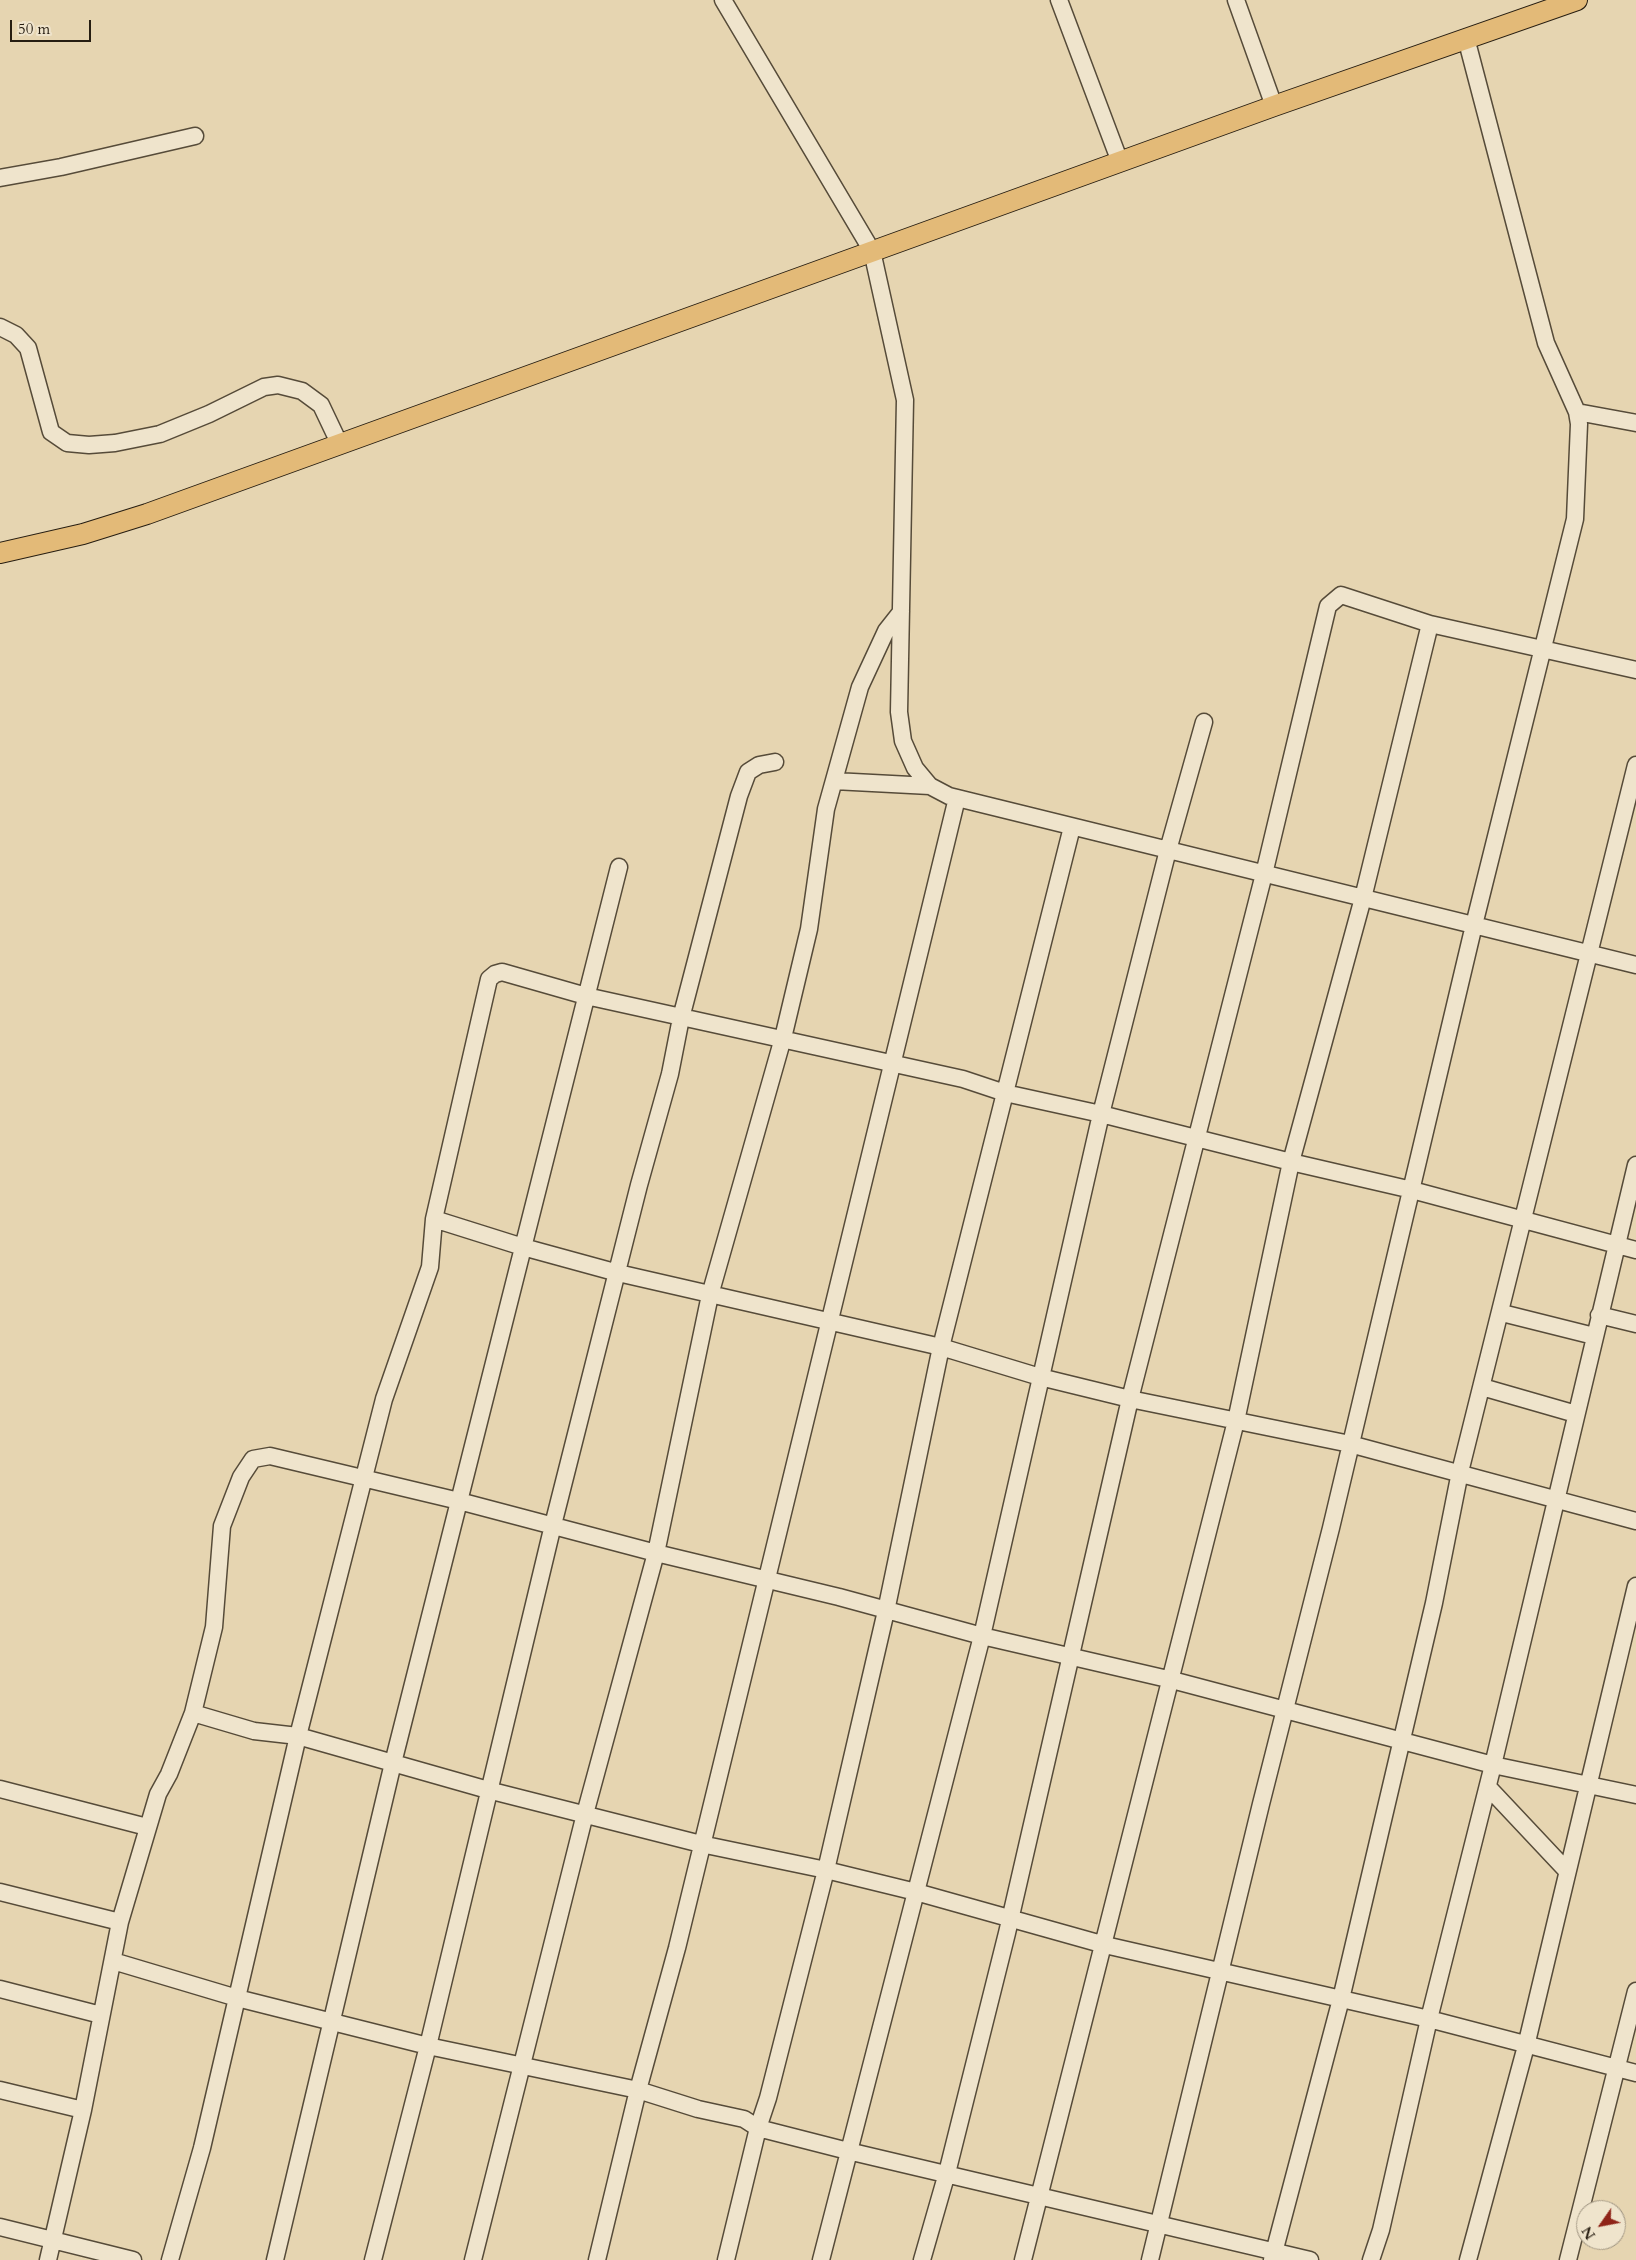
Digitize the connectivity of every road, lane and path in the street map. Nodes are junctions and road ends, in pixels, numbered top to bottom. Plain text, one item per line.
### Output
1 (724, 0) edge
2 (1059, 0) edge
3 (1236, 0) edge
4 (1577, 0) edge
5 (1466, 38) junction
6 (1274, 106) junction
7 (195, 136) dead end
8 (1120, 162) junction
9 (0, 178) edge
10 (872, 251) junction
11 (0, 327) edge
12 (1577, 412) junction
13 (1636, 423) edge
14 (340, 445) junction
15 (0, 553) edge
16 (901, 612) junction
17 (1430, 624) junction
18 (1543, 651) junction
19 (1636, 670) edge
20 (1204, 722) dead end
21 (775, 762) dead end
22 (1636, 765) edge
23 (834, 781) junction
24 (930, 786) junction
25 (957, 798) junction
26 (1072, 826) junction
27 (1168, 850) junction
28 (619, 867) dead end
29 (1264, 874) junction
30 (1363, 898) junction
31 (1474, 925) junction
32 (1590, 953) junction
33 (1636, 964) edge
34 (586, 996) junction
35 (681, 1018) junction
36 (783, 1038) junction
37 (894, 1063) junction
38 (1006, 1093) junction
39 (1102, 1114) junction
40 (1197, 1138) junction
41 (1291, 1162) junction
42 (1636, 1165) edge
43 (1412, 1190) junction
44 (434, 1219) junction
45 (1524, 1221) junction
46 (1617, 1245) junction
47 (523, 1247) junction
48 (1636, 1250) edge
49 (618, 1273) junction
50 (710, 1294) junction
51 (1502, 1313) junction
52 (1599, 1315) junction
53 (831, 1320) junction
54 (1636, 1324) edge
55 (1594, 1336) junction
56 (942, 1347) junction
57 (1040, 1377) junction
58 (1482, 1387) junction
59 (1130, 1399) junction
60 (1576, 1414) junction
61 (1236, 1421) junction
62 (1350, 1444) junction
63 (1460, 1472) junction
64 (364, 1479) junction
65 (459, 1501) junction
66 (1557, 1501) junction
67 (1636, 1521) edge
68 (553, 1525) junction
69 (656, 1554) junction
70 (767, 1580) junction
71 (1636, 1586) edge
72 (886, 1611) junction
73 (982, 1636) junction
74 (1070, 1658) junction
75 (1172, 1680) junction
76 (1285, 1710) junction
77 (193, 1713) junction
78 (298, 1736) junction
79 (1401, 1742) junction
80 (393, 1763) junction
81 (1493, 1765) junction
82 (1588, 1784) junction
83 (1488, 1787) junction
84 (0, 1789) edge
85 (488, 1790) junction
86 (1636, 1795) edge
87 (585, 1814) junction
88 (147, 1828) junction
89 (701, 1844) junction
90 (826, 1870) junction
91 (1567, 1871) junction
92 (0, 1892) edge
93 (916, 1892) junction
94 (1010, 1918) junction
95 (120, 1922) junction
96 (1105, 1944) junction
97 (113, 1961) junction
98 (1220, 1973) junction
99 (0, 1989) edge
100 (1636, 1991) edge
101 (237, 1998) junction
102 (1341, 1999) junction
103 (101, 2015) junction
104 (1429, 2019) junction
105 (331, 2022) junction
106 (428, 2046) junction
107 (1526, 2046) junction
108 (523, 2064) junction
109 (1616, 2068) junction
110 (1636, 2073) edge
111 (0, 2090) edge
112 (638, 2090) junction
113 (83, 2110) junction
114 (758, 2128) junction
115 (848, 2151) junction
116 (947, 2173) junction
117 (1040, 2197) junction
118 (1160, 2226) junction
119 (0, 2227) edge
120 (54, 2241) junction
121 (1273, 2255) edge
122 (48, 2260) edge
123 (133, 2260) edge
124 (170, 2260) edge
125 (275, 2260) edge
126 (372, 2260) edge
127 (473, 2260) edge
128 (597, 2260) edge
129 (726, 2260) edge
130 (821, 2260) edge
131 (922, 2260) edge
132 (1023, 2260) edge
133 (1150, 2260) edge
134 (1310, 2260) edge
135 (1371, 2260) edge
136 (1468, 2260) edge
137 (1568, 2260) edge

1 - 10 street
2 - 8 street
3 - 6 street
4 - 5 main road
5 - 6 main road
5 - 12 street
6 - 8 main road
7 - 9 street
8 - 10 main road
10 - 14 main road
10 - 16 street
11 - 14 street
12 - 13 street
12 - 18 street
14 - 15 main road
16 - 23 street
16 - 24 street
17 - 18 street
17 - 29 street
17 - 30 street
18 - 19 street
18 - 31 street
20 - 27 street
21 - 35 street
22 - 32 street
23 - 24 street
23 - 36 street
24 - 25 street
25 - 26 street
25 - 37 street
26 - 27 street
26 - 38 street
27 - 29 street
27 - 39 street
28 - 34 street
29 - 30 street
29 - 40 street
30 - 31 street
30 - 41 street
31 - 32 street
31 - 43 street
32 - 33 street
32 - 45 street
34 - 35 street
34 - 44 street
34 - 47 street
35 - 36 street
35 - 49 street
36 - 37 street
36 - 50 street
37 - 38 street
37 - 53 street
38 - 39 street
38 - 56 street
39 - 40 street
39 - 57 street
40 - 41 street
40 - 59 street
41 - 43 street
41 - 61 street
42 - 46 street
43 - 45 street
43 - 62 street
44 - 47 street
44 - 64 street
45 - 46 street
45 - 51 street
46 - 48 street
46 - 52 street
47 - 49 street
47 - 65 street
49 - 50 street
49 - 68 street
50 - 53 street
50 - 69 street
51 - 55 street
51 - 58 street
52 - 54 street
52 - 55 street
53 - 56 street
53 - 70 street
55 - 60 street
56 - 57 street
56 - 72 street
57 - 59 street
57 - 73 street
58 - 60 street
58 - 63 street
59 - 61 street
59 - 74 street
60 - 66 street
61 - 62 street
61 - 75 street
62 - 63 street
62 - 76 street
63 - 66 street
63 - 79 street
64 - 65 street
64 - 77 street
64 - 78 street
65 - 68 street
65 - 80 street
66 - 67 street
66 - 81 street
68 - 69 street
68 - 85 street
69 - 70 street
69 - 87 street
70 - 72 street
70 - 89 street
71 - 82 street
72 - 73 street
72 - 90 street
73 - 74 street
73 - 93 street
74 - 75 street
74 - 94 street
75 - 76 street
75 - 96 street
76 - 79 street
76 - 98 street
77 - 78 street
77 - 88 street
78 - 80 street
78 - 101 street
79 - 81 street
79 - 102 street
80 - 85 street
80 - 105 street
81 - 82 street
81 - 83 street
82 - 86 street
82 - 91 street
83 - 91 street
83 - 104 street
84 - 88 street
85 - 87 street
85 - 106 street
87 - 89 street
87 - 108 street
88 - 95 street
89 - 90 street
89 - 112 street
90 - 93 street
90 - 114 street
91 - 107 street
92 - 95 street
93 - 94 street
93 - 115 street
94 - 96 street
94 - 116 street
95 - 97 street
96 - 98 street
96 - 117 street
97 - 101 street
97 - 103 street
98 - 102 street
98 - 118 street
99 - 103 street
100 - 109 street
101 - 105 street
101 - 124 street
102 - 104 street
102 - 121 street
103 - 113 street
104 - 107 street
104 - 135 street
105 - 106 street
105 - 125 street
106 - 108 street
106 - 126 street
107 - 109 street
107 - 136 street
108 - 112 street
108 - 127 street
109 - 110 street
109 - 137 street
111 - 113 street
112 - 114 street
112 - 128 street
113 - 120 street
114 - 115 street
114 - 129 street
115 - 116 street
115 - 130 street
116 - 117 street
116 - 131 street
117 - 118 street
117 - 132 street
118 - 121 street
118 - 133 street
119 - 120 street
120 - 122 street
120 - 123 street
121 - 134 street

